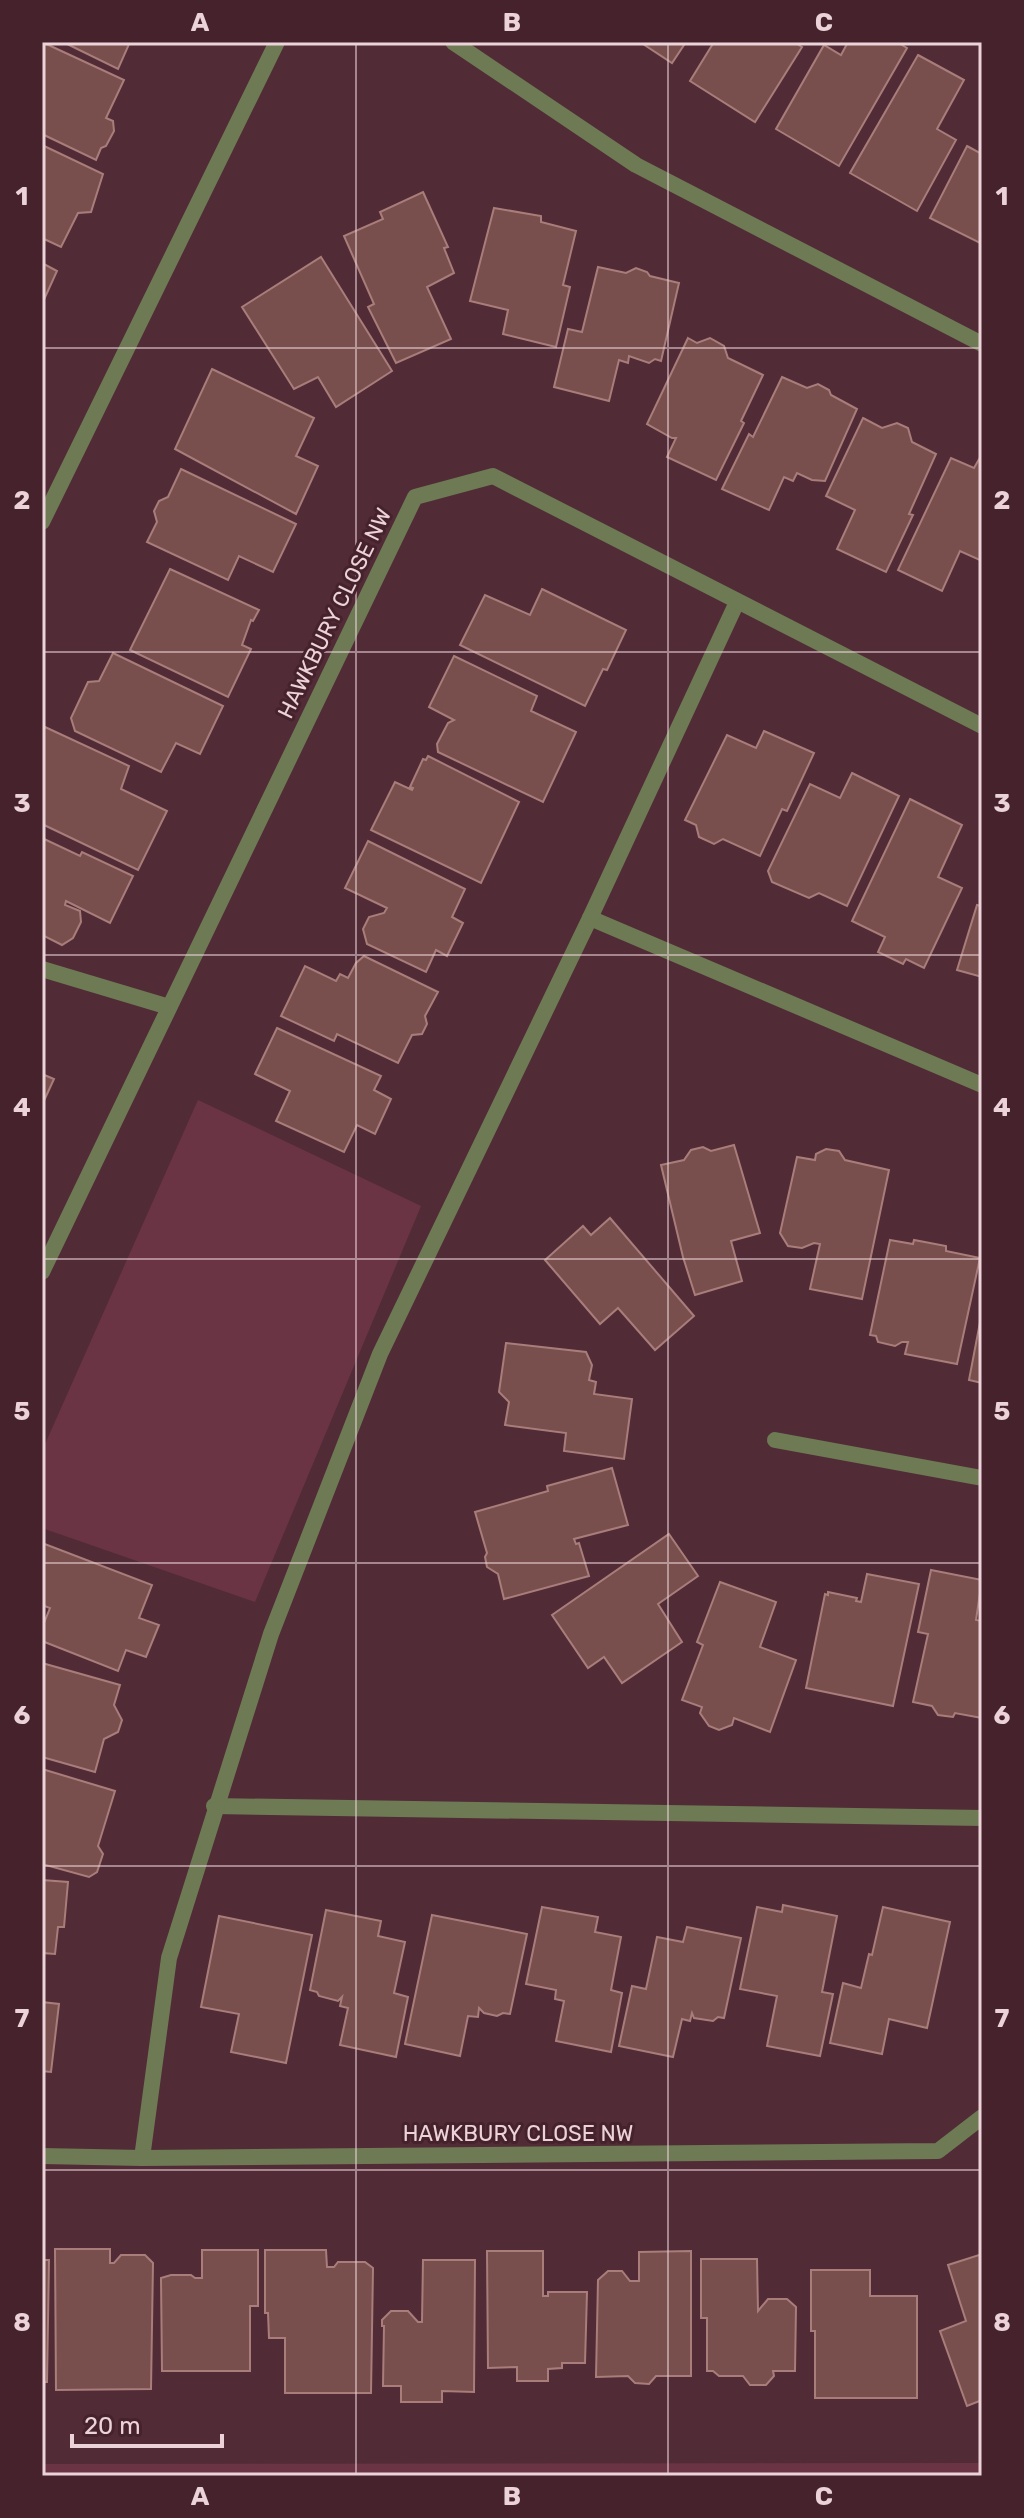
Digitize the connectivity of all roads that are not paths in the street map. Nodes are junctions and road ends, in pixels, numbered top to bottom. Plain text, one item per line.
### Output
1 (277, 42) edge
2 (453, 42) edge
3 (982, 344) edge
4 (42, 522) edge
5 (737, 602) junction
6 (982, 726) edge
7 (590, 918) junction
8 (42, 969) edge
9 (169, 1007) junction
10 (982, 1085) edge
11 (42, 1272) edge
12 (775, 1440) dead end
13 (982, 1478) edge
14 (214, 1806) junction
15 (982, 1818) edge
16 (982, 2117) edge
17 (42, 2156) edge
18 (142, 2158) junction

1 - 4 street
2 - 3 street
5 - 6 street, HAWKBURY CLOSE NW
5 - 7 street
5 - 9 street, HAWKBURY CLOSE NW
7 - 10 street
7 - 14 street
8 - 9 street
9 - 11 street, HAWKBURY CLOSE NW
12 - 13 street
14 - 15 street
14 - 18 street
16 - 18 street, HAWKBURY CLOSE NW
17 - 18 street, HAWKBURY CLOSE NW

